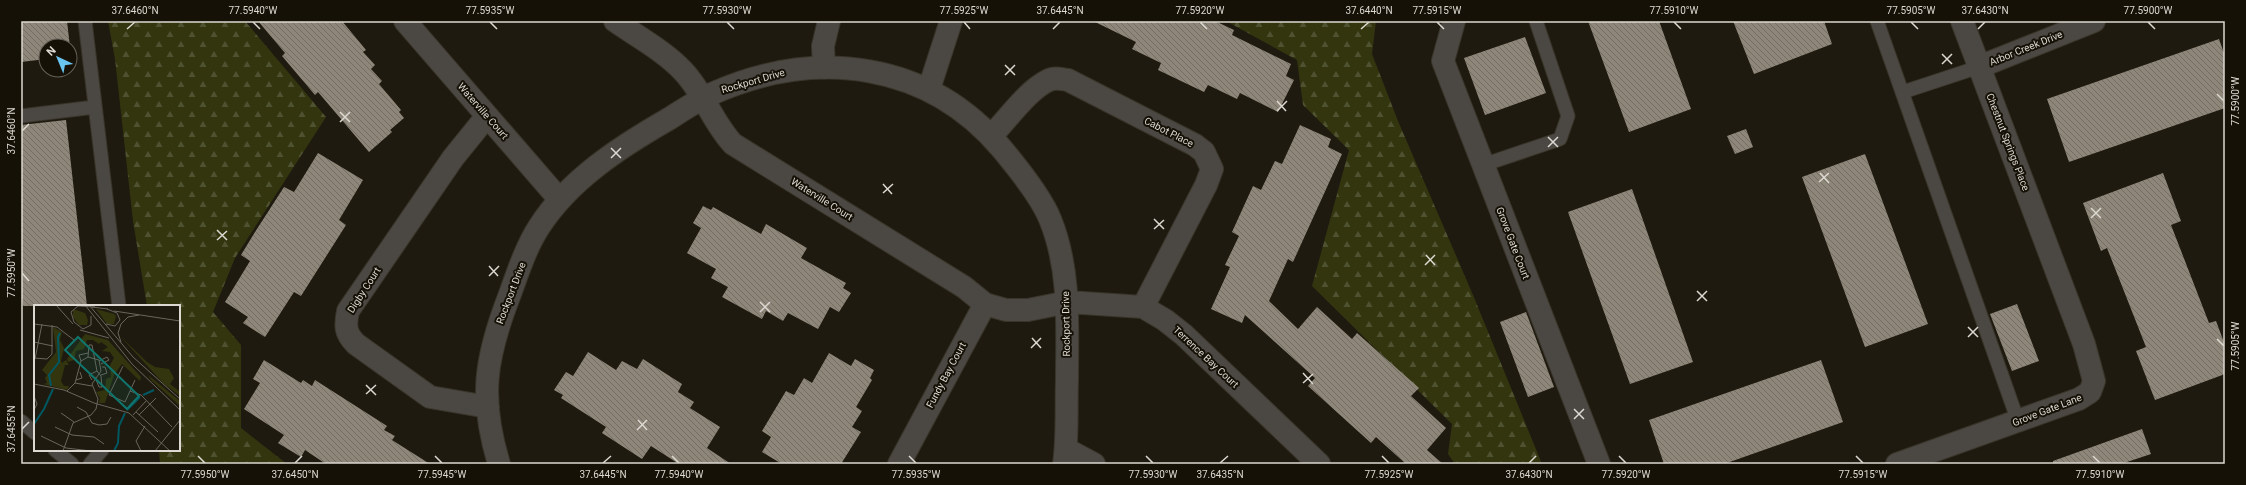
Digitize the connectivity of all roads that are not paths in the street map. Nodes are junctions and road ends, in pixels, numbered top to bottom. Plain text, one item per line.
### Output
1 (85, 21) edge
2 (406, 21) edge
3 (615, 21) edge
4 (829, 21) edge
5 (951, 21) edge
6 (1454, 21) edge
7 (1536, 21) edge
8 (1877, 21) edge
9 (1962, 21) edge
10 (2094, 21) edge
11 (1979, 67) junction
12 (824, 68) junction
13 (929, 89) junction
14 (1903, 92) junction
15 (703, 99) junction
16 (95, 107) junction
17 (21, 116) edge
18 (487, 116) junction
19 (991, 136) junction
20 (1483, 165) junction
21 (560, 200) junction
22 (2054, 263) joint
23 (1068, 302) junction
24 (985, 304) junction
25 (119, 305) edge
26 (1143, 307) junction
27 (488, 407) junction
28 (21, 421) edge
29 (2018, 421) junction
30 (34, 432) edge
31 (56, 451) edge
32 (101, 451) edge
33 (903, 455) edge
34 (1065, 457) edge
35 (72, 464) edge
36 (90, 464) edge
37 (499, 464) edge
38 (1094, 464) edge
39 (1319, 464) edge
40 (1599, 464) edge
41 (1897, 464) edge

1 - 16 lane
2 - 18 street, Waterville Court
3 - 15 street, Waterville Court
4 - 12 street
5 - 13 street
6 - 20 street, Grove Gate Court
7 - 20 lane
8 - 14 lane
9 - 11 street, Chestnut Springs Place
10 - 11 street, Arbor Creek Drive
11 - 14 lane
11 - 22 street, Chestnut Springs Place
12 - 13 street, Rockport Drive
12 - 15 street, Rockport Drive
13 - 19 street, Rockport Drive
14 - 29 lane
15 - 21 street, Rockport Drive
15 - 24 street, Waterville Court
16 - 17 lane
16 - 25 lane
18 - 21 street, Waterville Court
18 - 27 street, Digby Court
19 - 23 street, Rockport Drive
19 - 26 street, Cabot Place
20 - 40 street, Grove Gate Court
21 - 27 street, Rockport Drive
22 - 29 street, Grove Gate Lane
23 - 24 street, Waterville Court
23 - 26 street
23 - 34 street, Rockport Drive
24 - 33 street, Fundy Bay Court
26 - 39 street, Terrence Bay Court
27 - 37 street, Rockport Drive
28 - 30 lane
29 - 41 street, Grove Gate Lane
31 - 35 lane
32 - 36 lane
34 - 38 street

